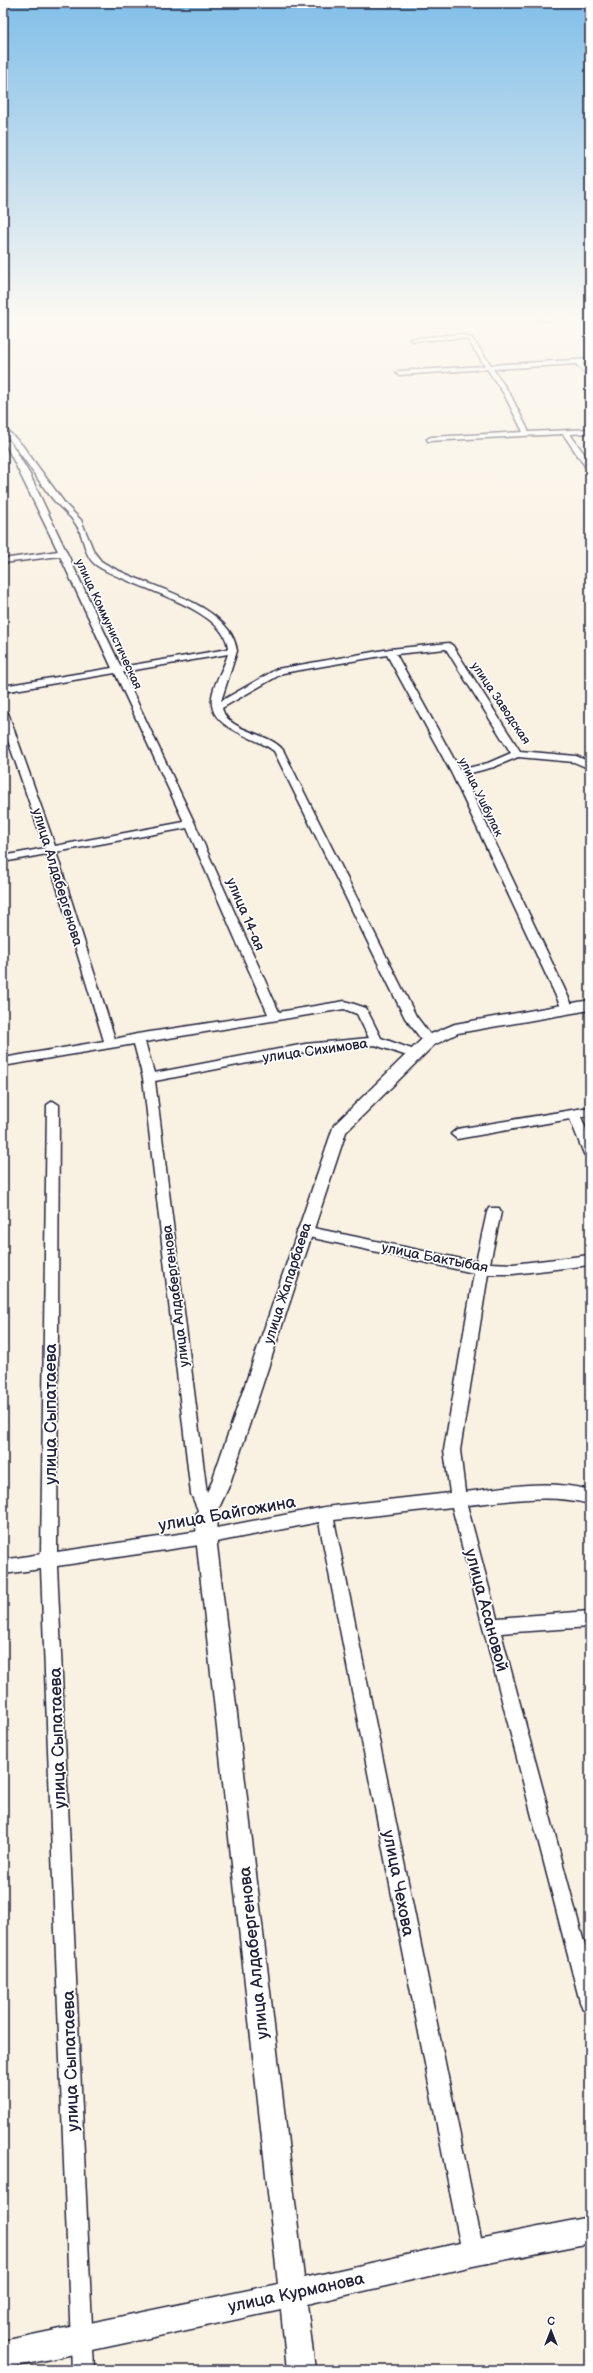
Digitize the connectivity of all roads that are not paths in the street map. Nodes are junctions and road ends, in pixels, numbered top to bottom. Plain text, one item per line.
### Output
1 (523, 427) edge
2 (3, 428) edge
3 (590, 430) edge
4 (565, 432) junction
5 (527, 434) junction
6 (3, 436) edge
7 (431, 439) dead end
8 (16, 456) junction
9 (3, 458) edge
10 (590, 467) edge
11 (62, 553) junction
12 (3, 561) edge
13 (233, 652) junction
14 (390, 652) junction
15 (118, 671) junction
16 (3, 690) edge
17 (216, 707) junction
18 (3, 713) edge
19 (517, 754) junction
20 (590, 766) edge
21 (457, 774) junction
22 (190, 824) junction
23 (51, 850) junction
24 (3, 859) edge
25 (590, 1005) edge
26 (568, 1009) junction
27 (275, 1016) junction
28 (137, 1038) junction
29 (376, 1041) junction
30 (429, 1041) junction
31 (110, 1043) junction
32 (413, 1054) junction
33 (3, 1062) edge
34 (149, 1078) junction
35 (53, 1105) dead end
36 (590, 1111) edge
37 (574, 1114) junction
38 (457, 1134) dead end
39 (590, 1154) edge
40 (494, 1212) dead end
41 (304, 1231) junction
42 (590, 1260) edge
43 (482, 1268) junction
44 (590, 1497) edge
45 (458, 1499) junction
46 (207, 1512) junction
47 (325, 1514) junction
48 (206, 1537) junction
49 (49, 1561) junction
50 (3, 1567) edge
51 (590, 1619) edge
52 (490, 1626) junction
53 (590, 2002) edge
54 (590, 2230) edge
55 (473, 2253) junction
56 (292, 2294) junction
57 (82, 2338) junction
58 (3, 2355) edge
59 (83, 2370) edge
60 (301, 2370) edge

1 - 5 street
2 - 13 street
3 - 4 street
4 - 5 street
4 - 10 street
5 - 7 street
6 - 8 street, улица Коммунистическая
8 - 9 street
8 - 11 street, улица Коммунистическая
11 - 12 street
11 - 15 street, улица Коммунистическая
13 - 15 street
13 - 17 street
14 - 17 street
14 - 19 street, улица Заводская
14 - 21 street, улица Ушбулак
15 - 16 street
15 - 22 street, улица Коммунистическая
17 - 30 street
18 - 23 street, улица Алдабергенова
19 - 20 street, улица Заводская
19 - 21 street
21 - 26 street, улица Ушбулак
22 - 23 street
22 - 27 street, улица 14-ая
23 - 24 street
23 - 31 street, улица Алдабергенова
25 - 26 street
26 - 30 street
27 - 28 street
27 - 29 street
28 - 31 street
28 - 34 street, улица Алдабергенова
29 - 32 street, улица Сихимова
29 - 34 street, улица Сихимова
30 - 32 street
31 - 33 street
32 - 41 street, улица Жапарбаева
34 - 46 street, улица Алдабергенова
35 - 49 street, улица Сыпатаева
36 - 37 street
37 - 38 street
37 - 39 street
40 - 43 street, улица Асановой
41 - 43 street, улица Бактыбая
41 - 46 street, улица Жапарбаева
42 - 43 street, улица Бактыбая
43 - 45 street, улица Асановой
44 - 45 street, улица Байгожина
45 - 47 street, улица Байгожина
45 - 52 street, улица Асановой
46 - 48 street, улица Жапарбаева
47 - 48 street, улица Байгожина
47 - 55 street, улица Чехова
48 - 49 street, улица Байгожина
48 - 56 street, улица Алдабергенова
49 - 50 street, улица Байгожина
49 - 57 street, улица Сыпатаева
51 - 52 street
52 - 53 street, улица Асановой
54 - 55 street, улица Курманова
55 - 56 street, улица Курманова
56 - 57 street, улица Курманова
56 - 60 street, улица Алдабергенова
57 - 58 street, улица Курманова
57 - 59 street, улица Сыпатаева

